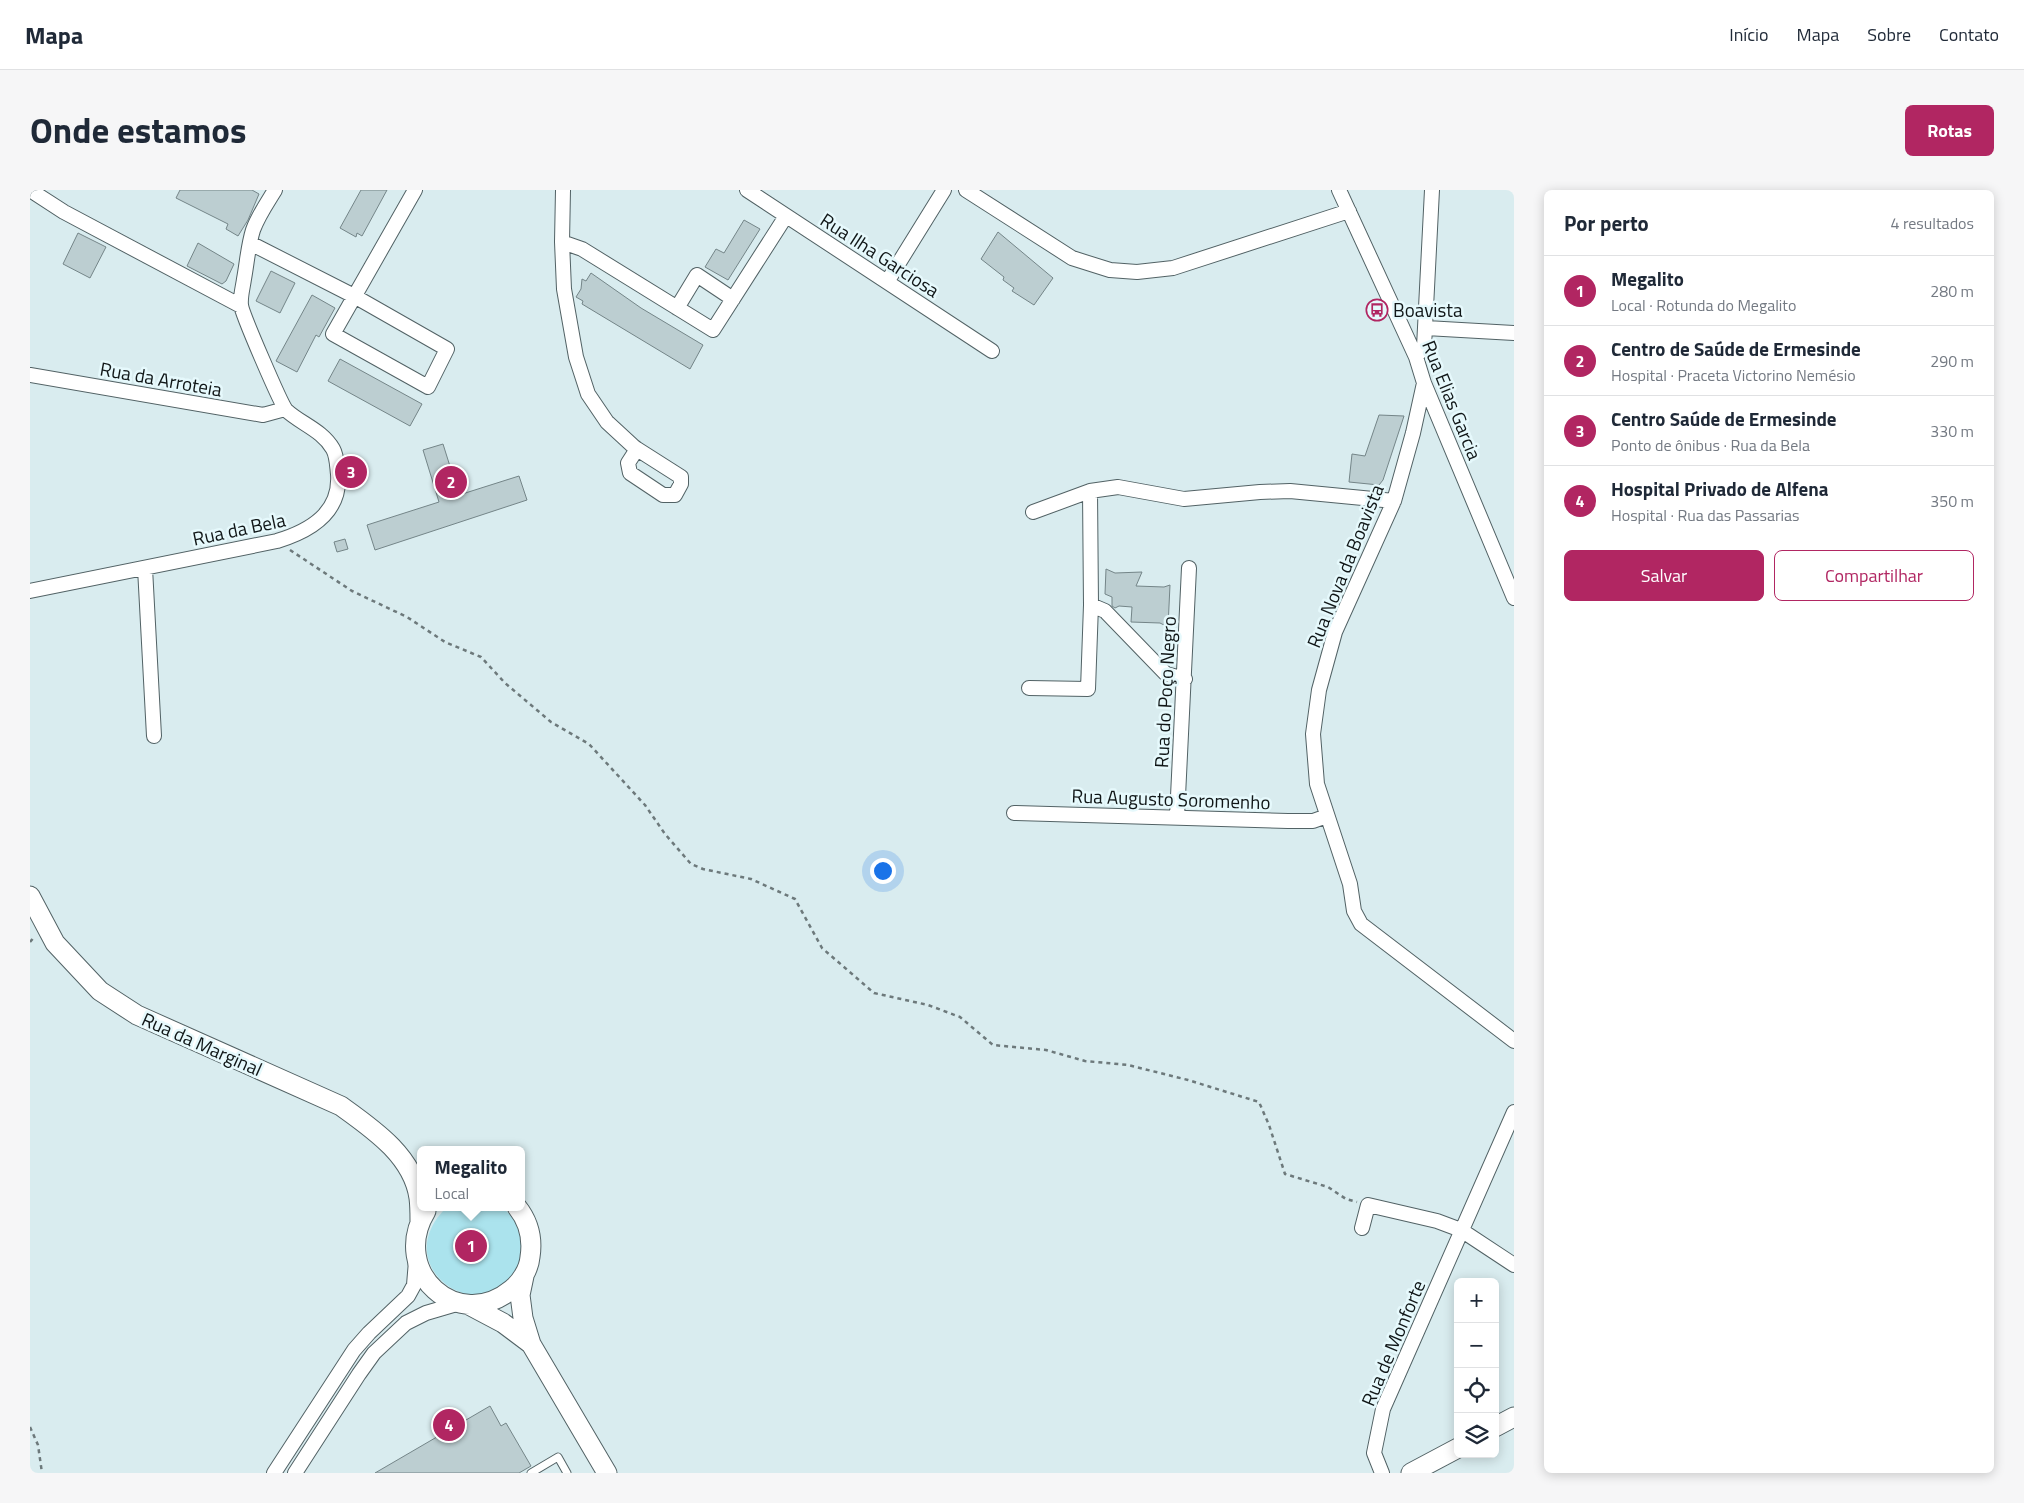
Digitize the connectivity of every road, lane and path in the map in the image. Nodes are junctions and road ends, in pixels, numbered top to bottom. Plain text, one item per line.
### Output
1 (30, 190) edge
2 (275, 190) edge
3 (415, 190) edge
4 (563, 190) edge
5 (746, 190) edge
6 (944, 190) edge
7 (966, 190) edge
8 (1339, 190) edge
9 (1432, 190) edge
10 (1349, 211) junction
11 (786, 216) junction
12 (562, 242) junction
13 (250, 243) junction
14 (887, 282) junction
15 (354, 296) junction
16 (733, 298) junction
17 (241, 306) junction
18 (677, 308) junction
19 (1426, 328) junction
20 (1514, 333) edge
21 (992, 352) dead end
22 (1416, 357) junction
23 (30, 375) edge
24 (1424, 383) junction
25 (285, 409) junction
26 (638, 449) dead end
27 (1090, 491) junction
28 (1394, 501) junction
29 (1033, 512) dead end
30 (278, 541) junction
31 (145, 568) junction
32 (1189, 568) dead end
33 (30, 592) edge
34 (1514, 598) edge
35 (1091, 605) junction
36 (1184, 679) junction
37 (1029, 688) dead end
38 (154, 736) dead end
39 (1014, 813) dead end
40 (1327, 816) junction
41 (1177, 818) junction
42 (30, 896) edge
43 (36, 935) dead end
44 (30, 942) edge
45 (1514, 1041) edge
46 (1514, 1112) edge
47 (404, 1159) junction
48 (417, 1166) edge
49 (417, 1191) edge
50 (1368, 1205) junction
51 (520, 1211) edge
52 (424, 1214) edge
53 (1362, 1228) dead end
54 (1461, 1230) junction
55 (415, 1255) junction
56 (1514, 1265) edge
57 (524, 1276) junction
58 (464, 1304) junction
59 (531, 1344) junction
60 (1514, 1417) edge
61 (308, 1420) junction
62 (1499, 1425) edge
63 (30, 1427) edge
64 (1454, 1450) edge
65 (545, 1465) junction
66 (566, 1470) edge
67 (42, 1473) edge
68 (274, 1473) edge
69 (284, 1473) edge
70 (295, 1473) edge
71 (531, 1473) edge
72 (541, 1473) edge
73 (607, 1473) edge
74 (1382, 1473) edge
75 (1410, 1473) edge

1 - 17 street
2 - 13 street
3 - 15 street
4 - 12 street
5 - 11 street, Rua Ilha Garciosa
6 - 14 street
7 - 10 street
8 - 10 street, Rua Elias Garcia
9 - 19 street
10 - 22 street, Rua Elias Garcia
11 - 14 street, Rua Ilha Garciosa
11 - 16 street
12 - 18 street
12 - 26 street
13 - 15 street
13 - 17 street
14 - 21 street, Rua Ilha Garciosa
15 - 15 street
16 - 18 street
16 - 18 street
17 - 25 street
19 - 20 street
19 - 22 street
22 - 24 street, Rua Elias Garcia
23 - 25 street, Rua da Arroteia
24 - 28 street, Rua Nova da Boavista
24 - 34 street, Rua Elias Garcia
25 - 30 street, Rua da Bela
27 - 28 street
27 - 29 street
27 - 35 street
28 - 40 street, Rua Nova da Boavista
30 - 31 street, Rua da Bela
30 - 50 path
31 - 33 street, Rua da Bela
31 - 38 street
32 - 36 street, Rua do Poço Negro
35 - 36 street
35 - 37 street
36 - 41 street, Rua do Poço Negro
39 - 41 street, Rua Augusto Soromenho
40 - 41 street, Rua Augusto Soromenho
40 - 45 street, Rua Nova da Boavista
42 - 47 street, Rua da Marginal
43 - 44 path
46 - 54 street
47 - 48 street, Rua da Marginal
47 - 49 street, Rua da Marginal
50 - 53 street
50 - 54 street
51 - 57 street
52 - 55 street, Rua da Marginal
54 - 56 street
54 - 74 street, Rua de Monforte
55 - 58 street
55 - 61 street
57 - 58 street
57 - 59 street
58 - 59 street
58 - 70 street
59 - 73 street
60 - 62 street
61 - 68 street
61 - 69 street
63 - 67 path
64 - 75 street
65 - 66 lane
65 - 71 lane
65 - 72 lane

